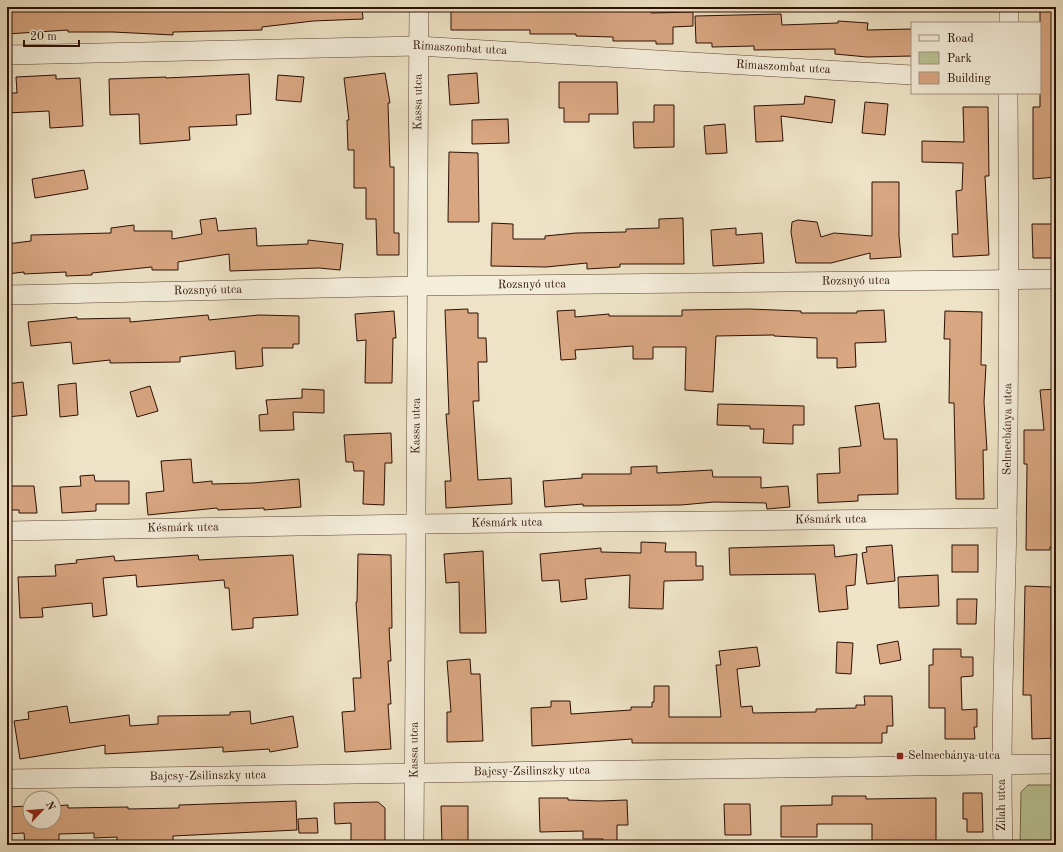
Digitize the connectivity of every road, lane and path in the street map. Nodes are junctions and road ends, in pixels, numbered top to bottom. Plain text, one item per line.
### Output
1 (419, 7) edge
2 (1009, 7) edge
3 (1009, 22) edge
4 (418, 46) junction
5 (7, 55) edge
6 (911, 75) edge
7 (1008, 94) edge
8 (1009, 279) junction
9 (1056, 279) edge
10 (418, 286) junction
11 (7, 295) edge
12 (1007, 518) junction
13 (416, 524) junction
14 (7, 531) edge
15 (1003, 764) junction
16 (1056, 764) edge
17 (415, 774) junction
18 (7, 779) edge
19 (414, 845) edge
20 (1003, 845) edge

1 - 4 street, Kassa utca
2 - 3 street
4 - 5 street, Rimaszombat utca
4 - 6 street, Rimaszombat utca
4 - 10 street, Kassa utca
7 - 8 street, Selmecbánya utca
8 - 9 street, Rozsnyó utca
8 - 10 street, Rozsnyó utca
8 - 12 street, Selmecbánya utca
10 - 11 street, Rozsnyó utca
10 - 13 street, Kassa utca
12 - 13 street, Késmárk utca
12 - 15 street, Selmecbánya utca
13 - 14 street, Késmárk utca
13 - 17 street, Kassa utca
15 - 16 street, Bajcsy-Zsilinszky utca
15 - 17 street, Bajcsy-Zsilinszky utca
15 - 20 street, Zilah utca
17 - 18 street, Bajcsy-Zsilinszky utca
17 - 19 street, Kassa utca

